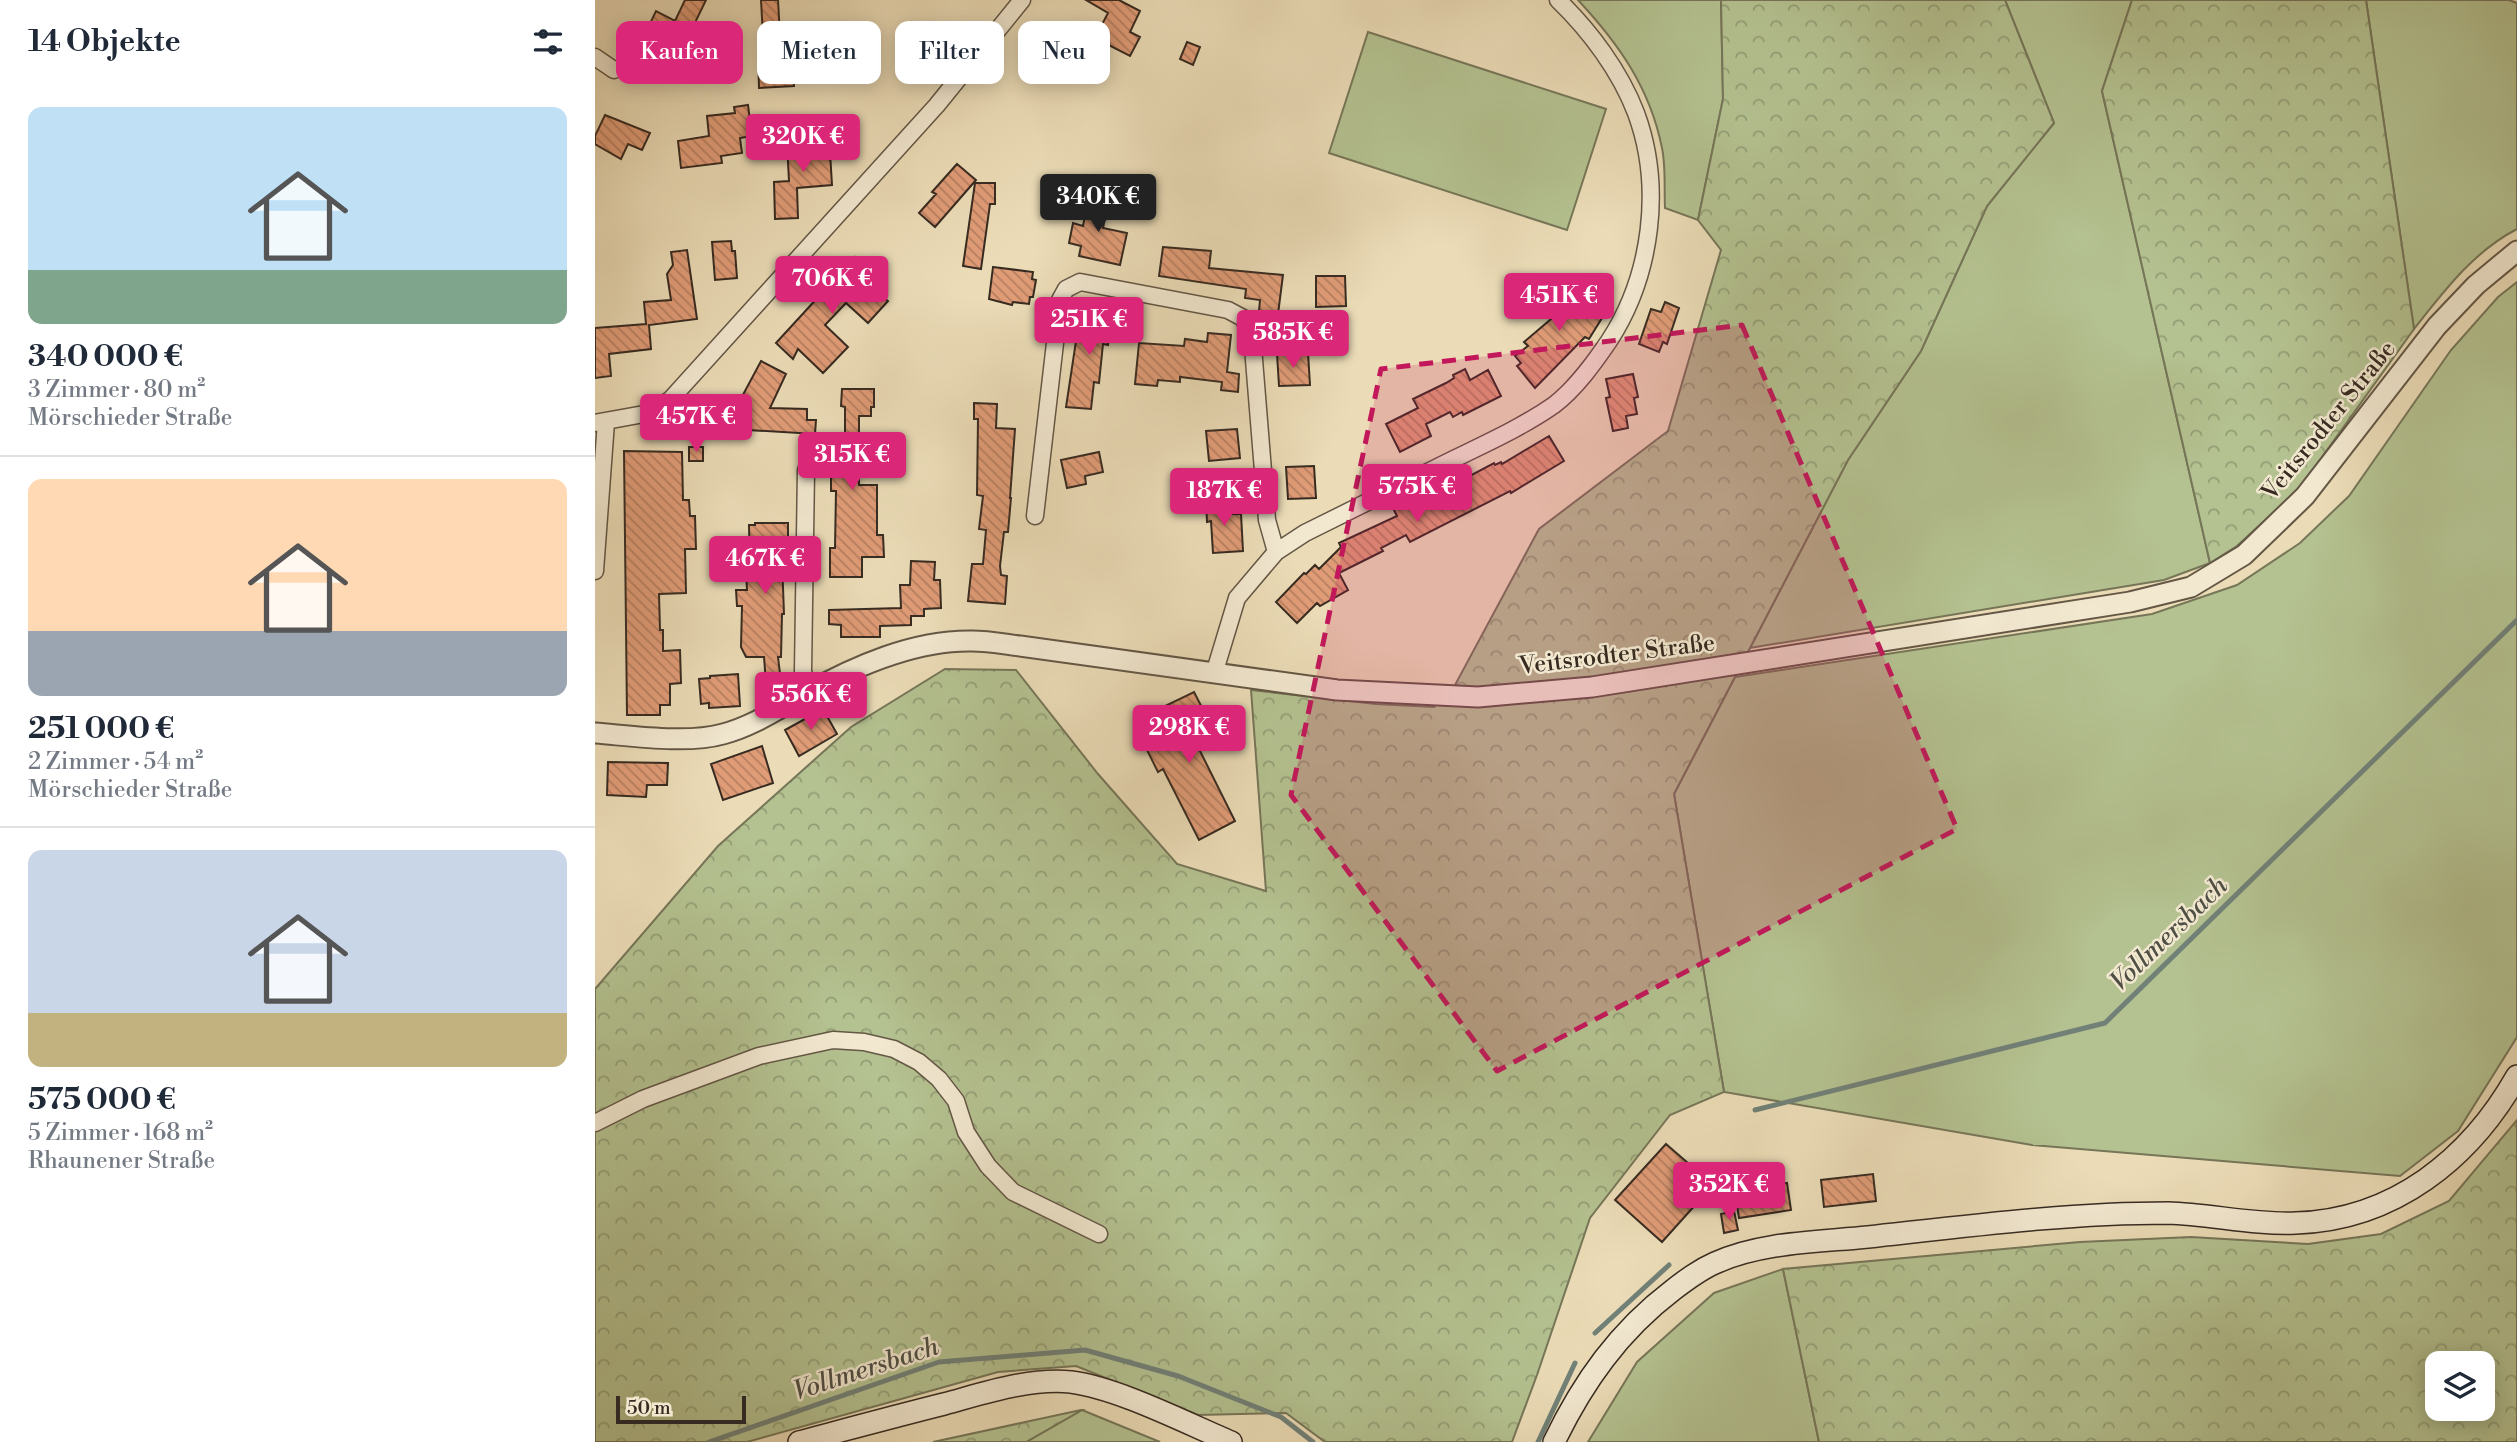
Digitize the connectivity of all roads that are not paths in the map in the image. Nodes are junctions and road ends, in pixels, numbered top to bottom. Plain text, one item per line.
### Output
1 (1022, 0) edge
2 (1558, 0) edge
3 (595, 57) edge
4 (614, 70) dead end
5 (2517, 251) edge
6 (601, 423) edge
7 (806, 470) dead end
8 (1035, 516) dead end
9 (1276, 552) junction
10 (595, 571) edge
11 (1215, 674) junction
12 (808, 692) junction
13 (595, 733) edge
14 (2517, 1076) edge
15 (595, 1123) edge
16 (1099, 1234) dead end
17 (799, 1442) edge
18 (1231, 1442) edge
19 (1554, 1442) edge

1 - 6 street
2 - 9 street
3 - 4 street
5 - 11 street, Veitsrodter Straße
6 - 10 street
7 - 12 street
8 - 9 street
9 - 11 street
11 - 12 street, Veitsrodter Straße
12 - 13 street, Veitsrodter Straße
14 - 19 main road
15 - 16 street
17 - 18 main road

